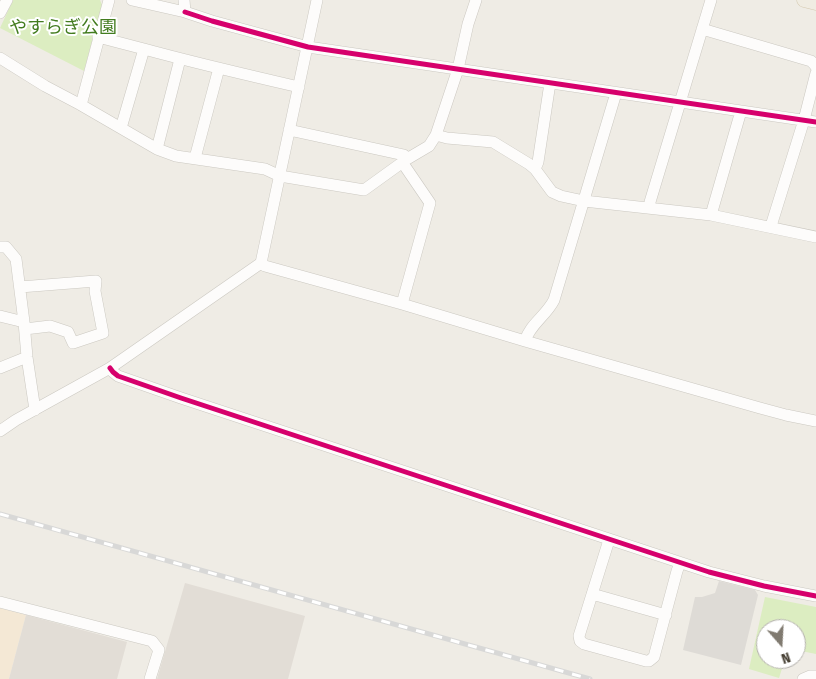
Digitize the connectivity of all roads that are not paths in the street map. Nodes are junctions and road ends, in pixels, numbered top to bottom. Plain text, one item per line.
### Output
1 (7, 0) edge
2 (109, 0) edge
3 (132, 0) edge
4 (184, 0) edge
5 (317, 0) edge
6 (476, 0) edge
7 (710, 0) edge
8 (804, 0) edge
9 (816, 3) edge
10 (185, 12) junction
11 (0, 13) edge
12 (702, 29) junction
13 (98, 38) junction
14 (308, 47) junction
15 (144, 49) junction
16 (0, 58) edge
17 (180, 59) junction
18 (816, 67) edge
19 (219, 68) junction
20 (458, 69) junction
21 (816, 73) edge
22 (550, 83) junction
23 (299, 87) junction
24 (616, 93) junction
25 (680, 102) junction
26 (81, 104) junction
27 (741, 111) junction
28 (810, 121) edge
29 (121, 128) junction
30 (289, 130) junction
31 (436, 135) junction
32 (157, 149) junction
33 (196, 158) junction
34 (405, 161) junction
35 (534, 169) junction
36 (280, 176) junction
37 (584, 202) junction
38 (650, 208) junction
39 (711, 214) junction
40 (771, 226) junction
41 (816, 237) edge
42 (0, 247) edge
43 (261, 263) junction
44 (20, 287) junction
45 (402, 304) junction
46 (0, 316) edge
47 (24, 326) junction
48 (525, 341) junction
49 (27, 357) junction
50 (0, 368) edge
51 (110, 368) junction
52 (35, 410) junction
53 (816, 421) edge
54 (0, 431) edge
55 (609, 540) junction
56 (680, 563) junction
57 (592, 594) junction
58 (816, 596) edge
59 (0, 602) edge
60 (666, 615) junction
61 (816, 676) edge
62 (150, 679) edge
63 (803, 679) edge

1 - 11 street
2 - 13 street
3 - 10 street
4 - 10 street
5 - 14 street
6 - 20 street
7 - 12 street
8 - 9 main road
10 - 14 street
12 - 18 street
12 - 25 street
13 - 15 street
13 - 26 street
14 - 20 street
14 - 23 street
15 - 17 street
15 - 29 street
16 - 26 street
17 - 19 street
17 - 32 street
19 - 23 street
19 - 33 street
20 - 22 street
20 - 31 street
21 - 28 street
22 - 24 street
22 - 35 street
23 - 30 street
24 - 25 street
24 - 37 street
25 - 27 street
25 - 38 street
26 - 29 street
27 - 28 street
27 - 39 street
28 - 40 street
29 - 32 street
30 - 34 street
30 - 36 street
31 - 34 street
31 - 35 street
32 - 33 street
33 - 36 street
34 - 36 street
34 - 45 street
35 - 37 street
36 - 43 street
37 - 38 street
37 - 48 street
38 - 39 street
39 - 40 street
40 - 41 street
42 - 44 street
43 - 45 street
43 - 51 street
44 - 47 street
44 - 47 street
45 - 48 street
46 - 47 street
47 - 49 street
48 - 53 street
49 - 50 street
49 - 52 street
51 - 52 street
51 - 55 street
52 - 54 street
55 - 56 street
55 - 57 street
56 - 58 street
56 - 60 street
57 - 60 street
57 - 60 street
59 - 62 street
61 - 63 street

